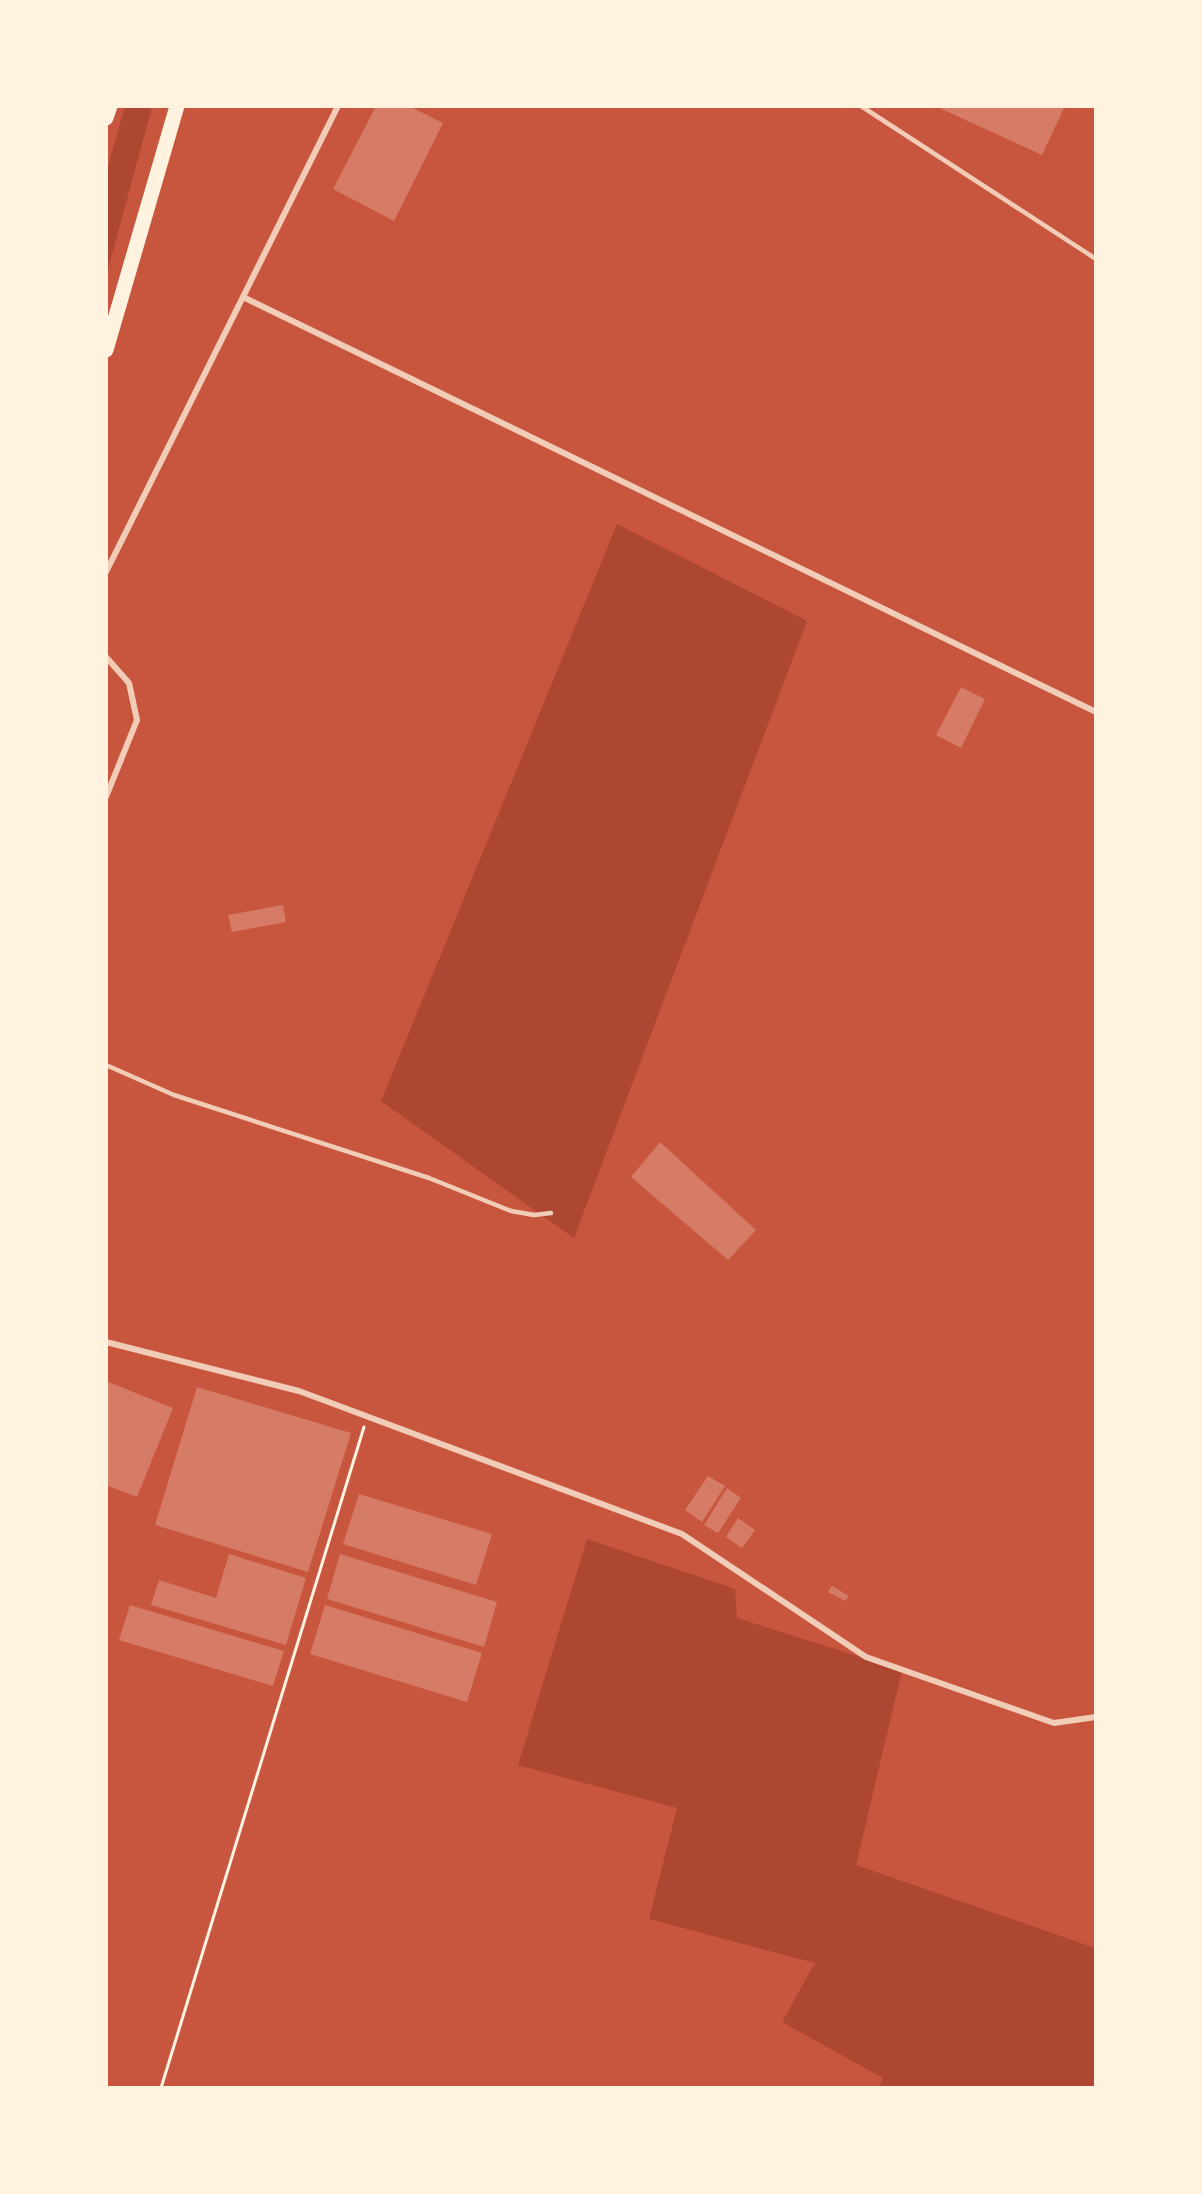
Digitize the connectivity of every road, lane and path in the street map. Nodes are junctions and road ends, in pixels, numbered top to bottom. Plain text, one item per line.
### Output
1 (110, 106) edge
2 (177, 106) edge
3 (338, 106) edge
4 (861, 106) edge
5 (106, 118) edge
6 (1095, 259) edge
7 (243, 297) junction
8 (106, 350) edge
9 (106, 572) edge
10 (106, 657) edge
11 (1095, 712) edge
12 (106, 797) edge
13 (106, 1065) edge
14 (551, 1213) dead end
15 (106, 1342) edge
16 (367, 1416) junction
17 (1095, 1717) edge
18 (161, 2088) edge

1 - 5 highway
2 - 8 highway
3 - 7 street
4 - 6 lane
7 - 9 street
7 - 11 street
10 - 12 street
13 - 14 lane
15 - 16 street
16 - 17 street
16 - 18 path

